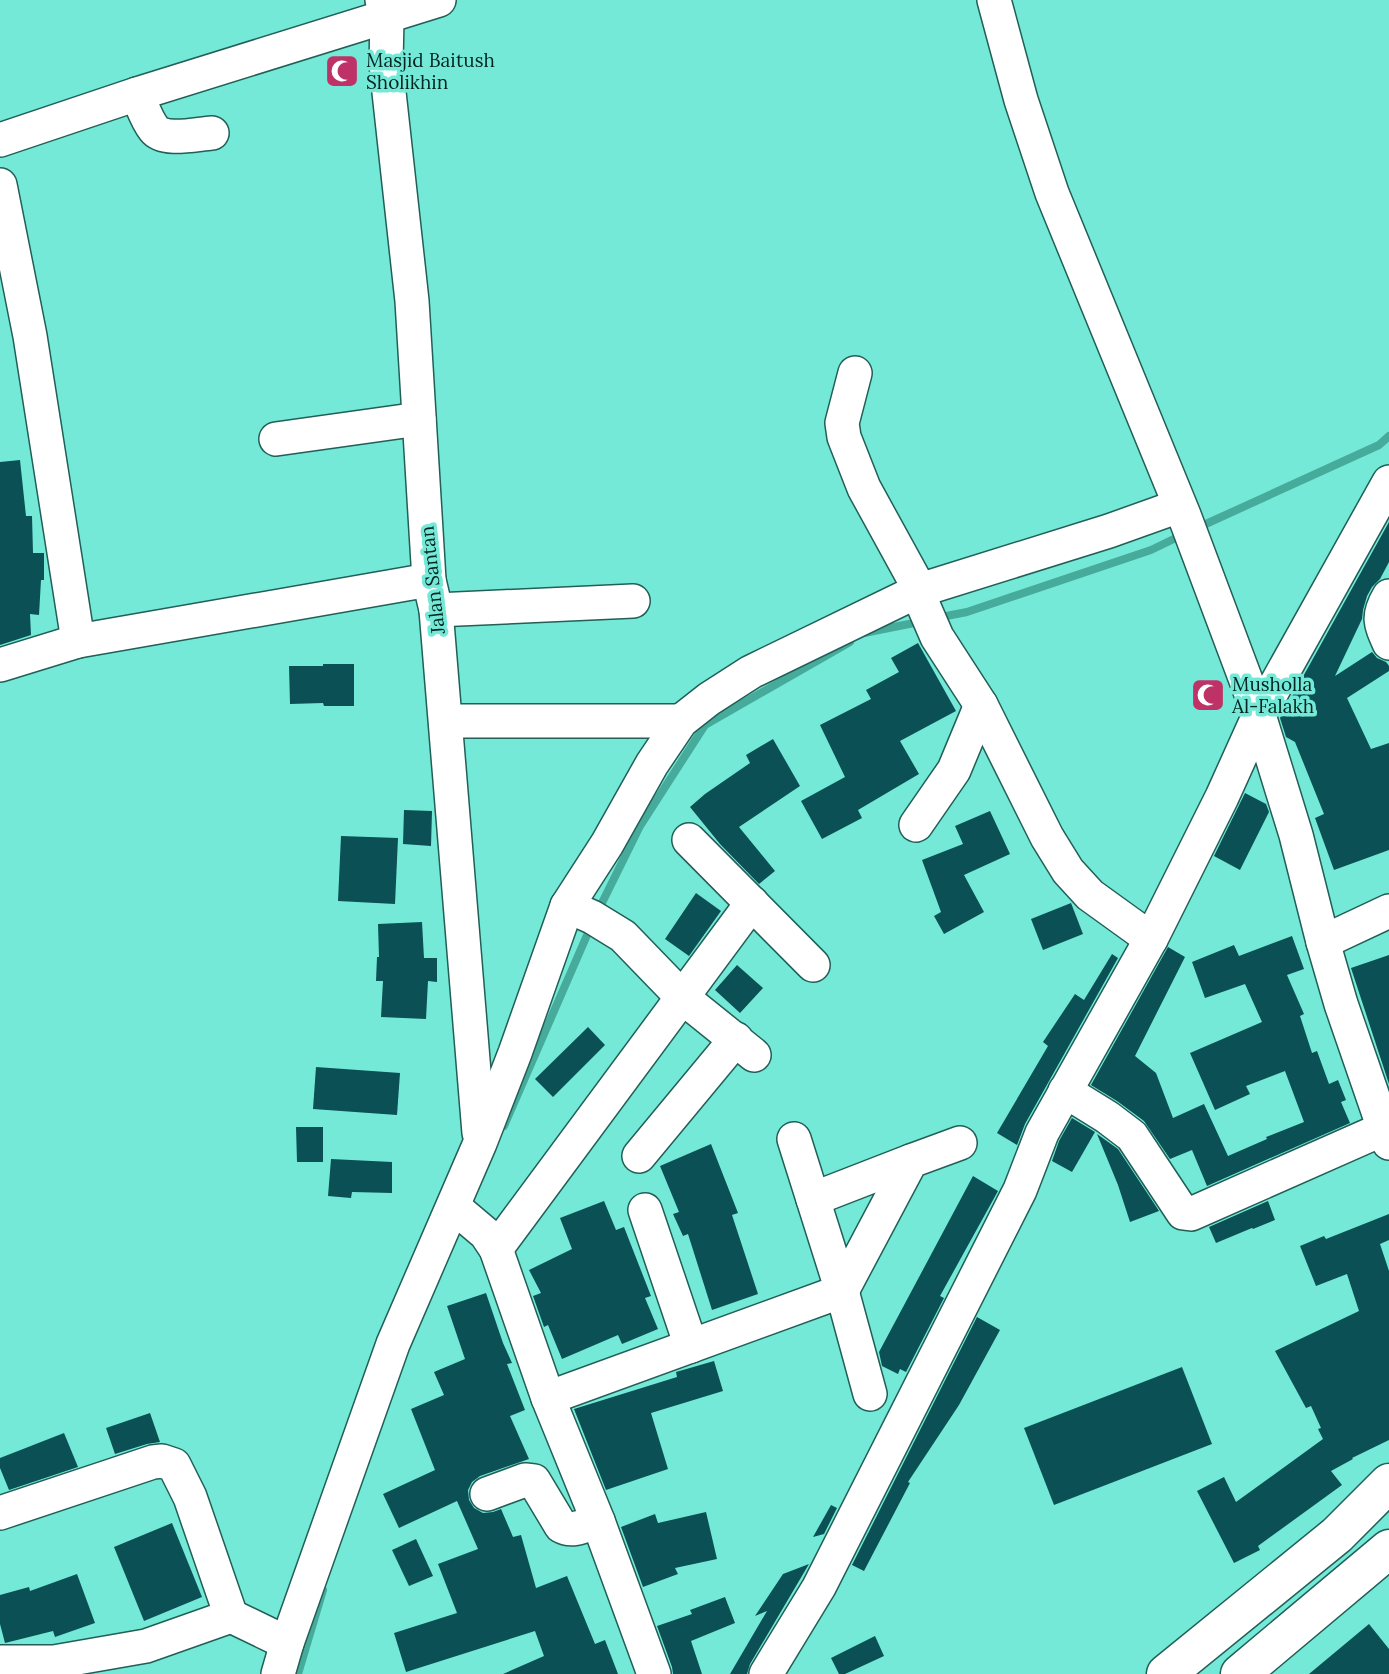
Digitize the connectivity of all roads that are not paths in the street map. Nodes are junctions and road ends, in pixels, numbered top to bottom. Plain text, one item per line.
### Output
1 (439, 0) edge
2 (994, 0) edge
3 (385, 8) edge
4 (137, 94) junction
5 (212, 133) dead end
6 (0, 140) edge
7 (0, 185) edge
8 (855, 373) dead end
9 (419, 419) junction
10 (276, 439) dead end
11 (1389, 484) edge
12 (1181, 510) junction
13 (432, 595) junction
14 (1389, 596) edge
15 (922, 599) junction
16 (633, 601) dead end
17 (78, 641) junction
18 (1389, 643) edge
19 (0, 665) edge
20 (981, 705) junction
21 (1259, 715) junction
22 (446, 721) junction
23 (681, 721) junction
24 (916, 825) dead end
25 (689, 840) dead end
26 (752, 904) junction
27 (580, 911) junction
28 (1389, 911) edge
29 (1151, 939) junction
30 (1323, 942) junction
31 (813, 965) dead end
32 (682, 997) junction
33 (1065, 1091) junction
34 (1386, 1136) edge
35 (794, 1139) dead end
36 (480, 1143) junction
37 (960, 1143) dead end
38 (639, 1156) dead end
39 (911, 1161) junction
40 (813, 1199) junction
41 (457, 1209) junction
42 (645, 1210) dead end
43 (491, 1241) junction
44 (842, 1291) junction
45 (691, 1346) junction
46 (870, 1394) dead end
47 (548, 1398) junction
48 (1389, 1483) edge
49 (487, 1494) dead end
50 (0, 1513) edge
51 (598, 1521) junction
52 (1389, 1549) edge
53 (231, 1616) junction
54 (282, 1659) edge
55 (0, 1662) edge
56 (654, 1674) edge
57 (766, 1674) edge
58 (1166, 1674) edge
59 (1240, 1674) edge

1 - 3 street
2 - 12 street
3 - 4 street
3 - 9 street, Jalan Santan
4 - 5 street
4 - 6 street
7 - 17 street
8 - 15 street
9 - 10 street
9 - 13 street, Jalan Santan
11 - 21 street
12 - 15 street
12 - 21 street
13 - 16 street
13 - 17 street
13 - 22 street, Jalan Santan
14 - 18 street
15 - 20 street
15 - 23 street
17 - 19 street
20 - 24 street
20 - 29 street
21 - 29 street
21 - 30 street
22 - 23 street
22 - 36 street, Jalan Santan
23 - 27 street
25 - 26 street
26 - 31 street
26 - 32 street
27 - 32 street
27 - 36 street
28 - 30 street
29 - 33 street
30 - 34 street
32 - 38 street
32 - 43 street
33 - 34 street
33 - 57 street
35 - 40 street
36 - 41 street
37 - 39 street
39 - 40 street
39 - 44 street
40 - 44 street
41 - 43 street
41 - 54 street
42 - 45 street
43 - 47 street
44 - 45 street
44 - 46 street
45 - 47 street
47 - 51 street
48 - 58 highway
49 - 51 street
50 - 53 street
51 - 56 street
52 - 59 highway
53 - 54 street
53 - 55 street

